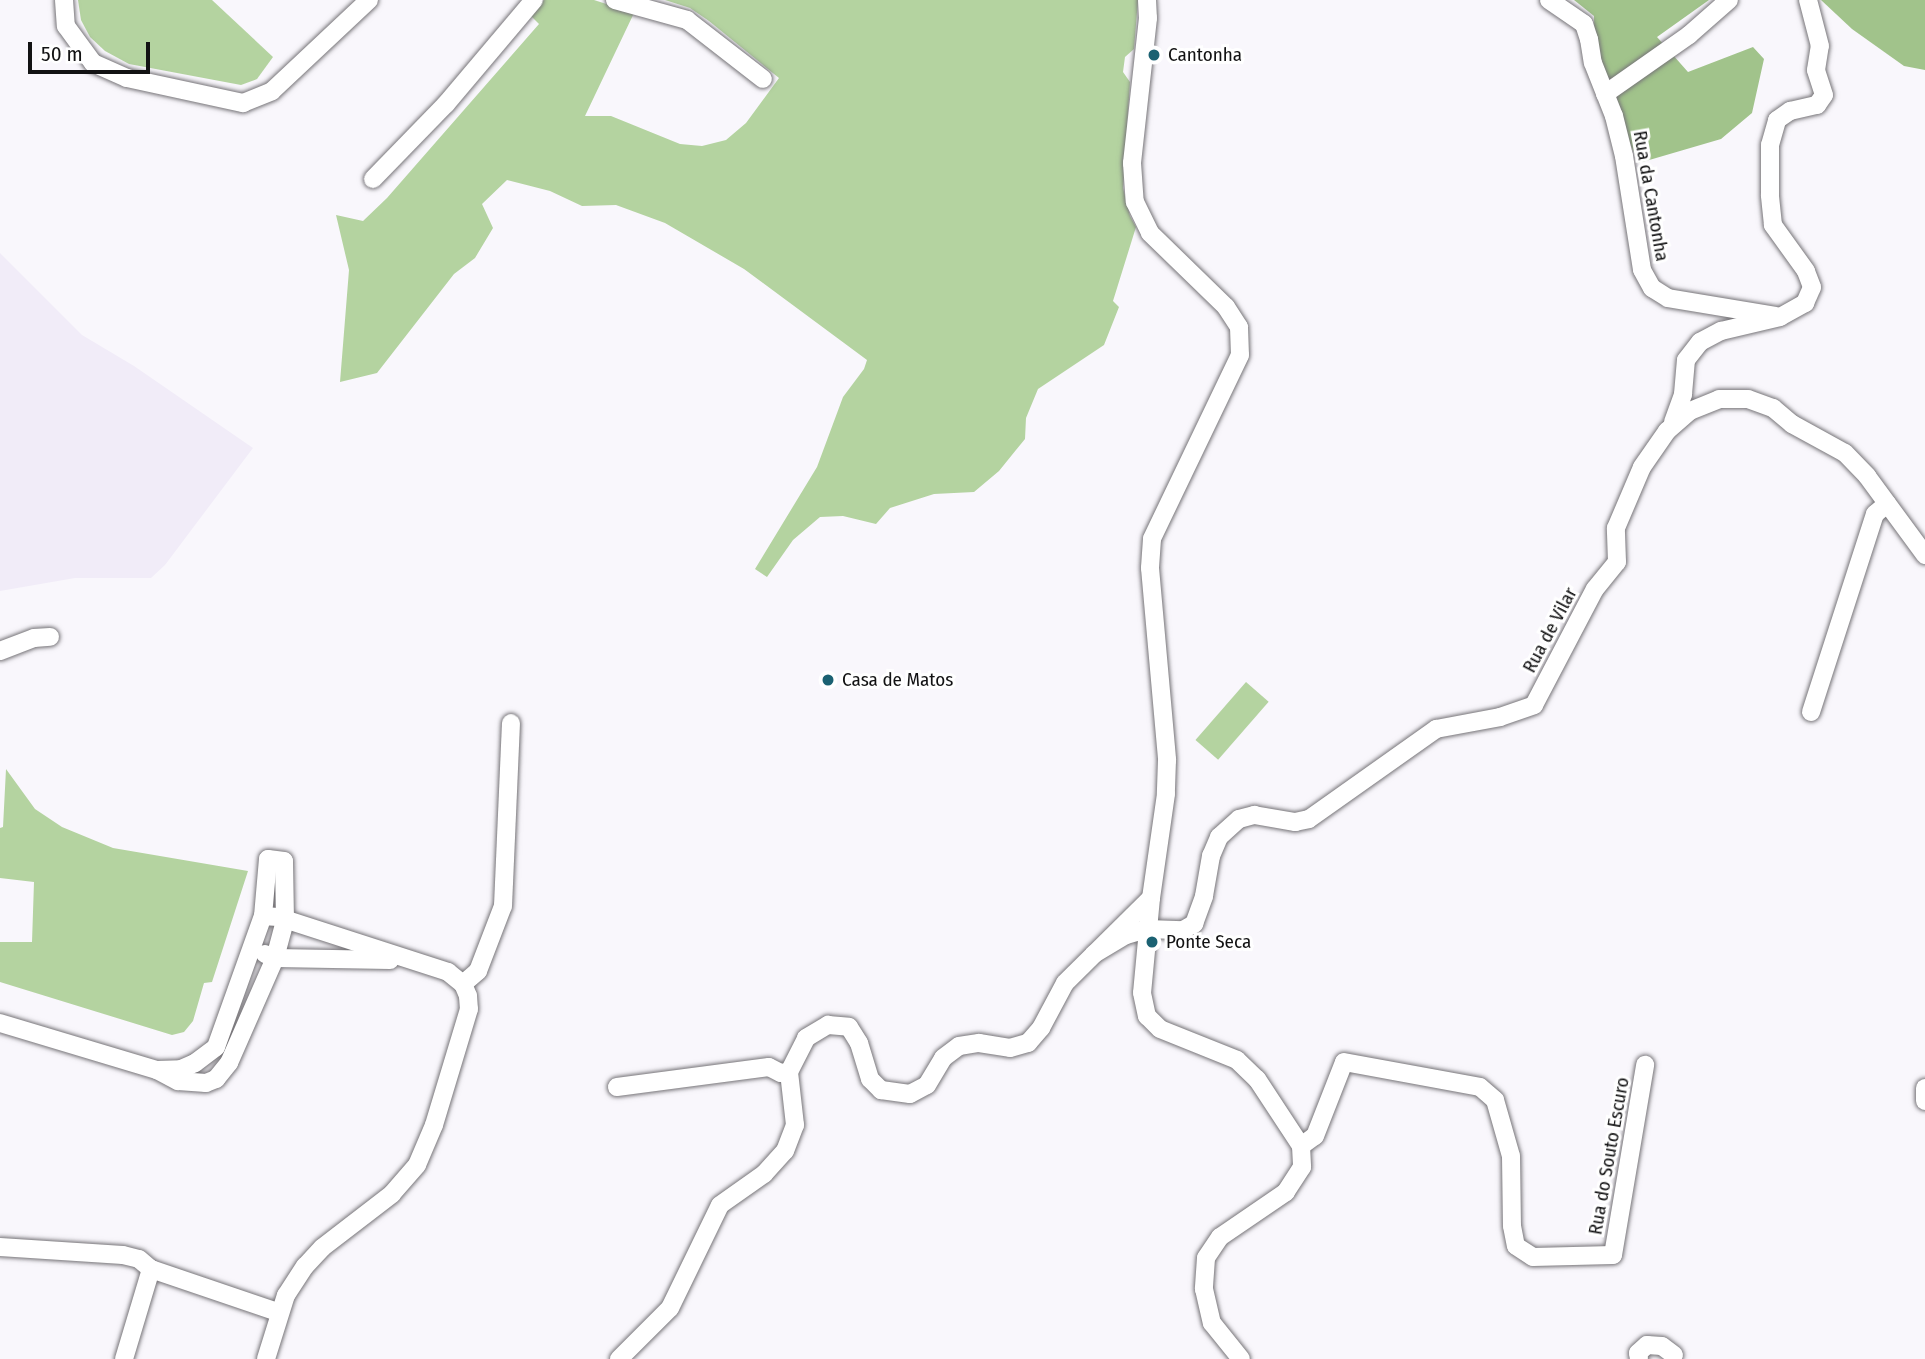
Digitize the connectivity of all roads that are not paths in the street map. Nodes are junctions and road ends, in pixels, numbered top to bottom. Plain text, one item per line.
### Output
1 (64, 0) edge
2 (534, 0) edge
3 (615, 0) edge
4 (1147, 0) edge
5 (1549, 0) edge
6 (1730, 0) edge
7 (1808, 0) edge
8 (360, 3) edge
9 (763, 79) dead end
10 (1605, 94) junction
11 (373, 179) dead end
12 (1780, 317) junction
13 (1667, 431) junction
14 (1887, 504) junction
15 (1925, 555) edge
16 (50, 637) dead end
17 (0, 651) edge
18 (1811, 712) dead end
19 (511, 723) dead end
20 (1151, 898) junction
21 (263, 916) junction
22 (285, 920) junction
23 (1147, 929) junction
24 (252, 950) junction
25 (1094, 954) junction
26 (275, 958) junction
27 (408, 960) junction
28 (463, 984) junction
29 (0, 1023) edge
30 (1645, 1065) dead end
31 (157, 1070) junction
32 (789, 1072) junction
33 (617, 1087) dead end
34 (1925, 1088) edge
35 (1925, 1101) edge
36 (1301, 1146) junction
37 (0, 1247) edge
38 (151, 1269) junction
39 (280, 1313) junction
40 (1674, 1355) dead end
41 (124, 1359) edge
42 (266, 1359) edge
43 (620, 1359) edge
44 (1241, 1359) edge
45 (1639, 1359) edge

1 - 8 street
2 - 11 street
3 - 9 street
4 - 20 street
5 - 10 street, Rua da Cantonha
6 - 10 street
7 - 12 street
10 - 12 street, Rua da Cantonha
12 - 13 street
13 - 14 street, Rua de Vilar
13 - 23 street, Rua de Vilar
14 - 15 street, Rua de Vilar
14 - 18 street
16 - 17 street
19 - 28 street
20 - 23 street
20 - 25 street
21 - 22 street
21 - 22 street
21 - 24 street
22 - 26 street
22 - 27 street
23 - 25 street
23 - 36 street
24 - 26 street
24 - 31 street
25 - 32 street
26 - 27 street
26 - 31 street
27 - 28 street
28 - 39 street
29 - 31 street
30 - 36 street, Rua do Souto Escuro
32 - 33 street
32 - 43 street
34 - 35 street
36 - 44 street
37 - 38 street
38 - 39 street
38 - 41 street
39 - 42 street
40 - 45 street

